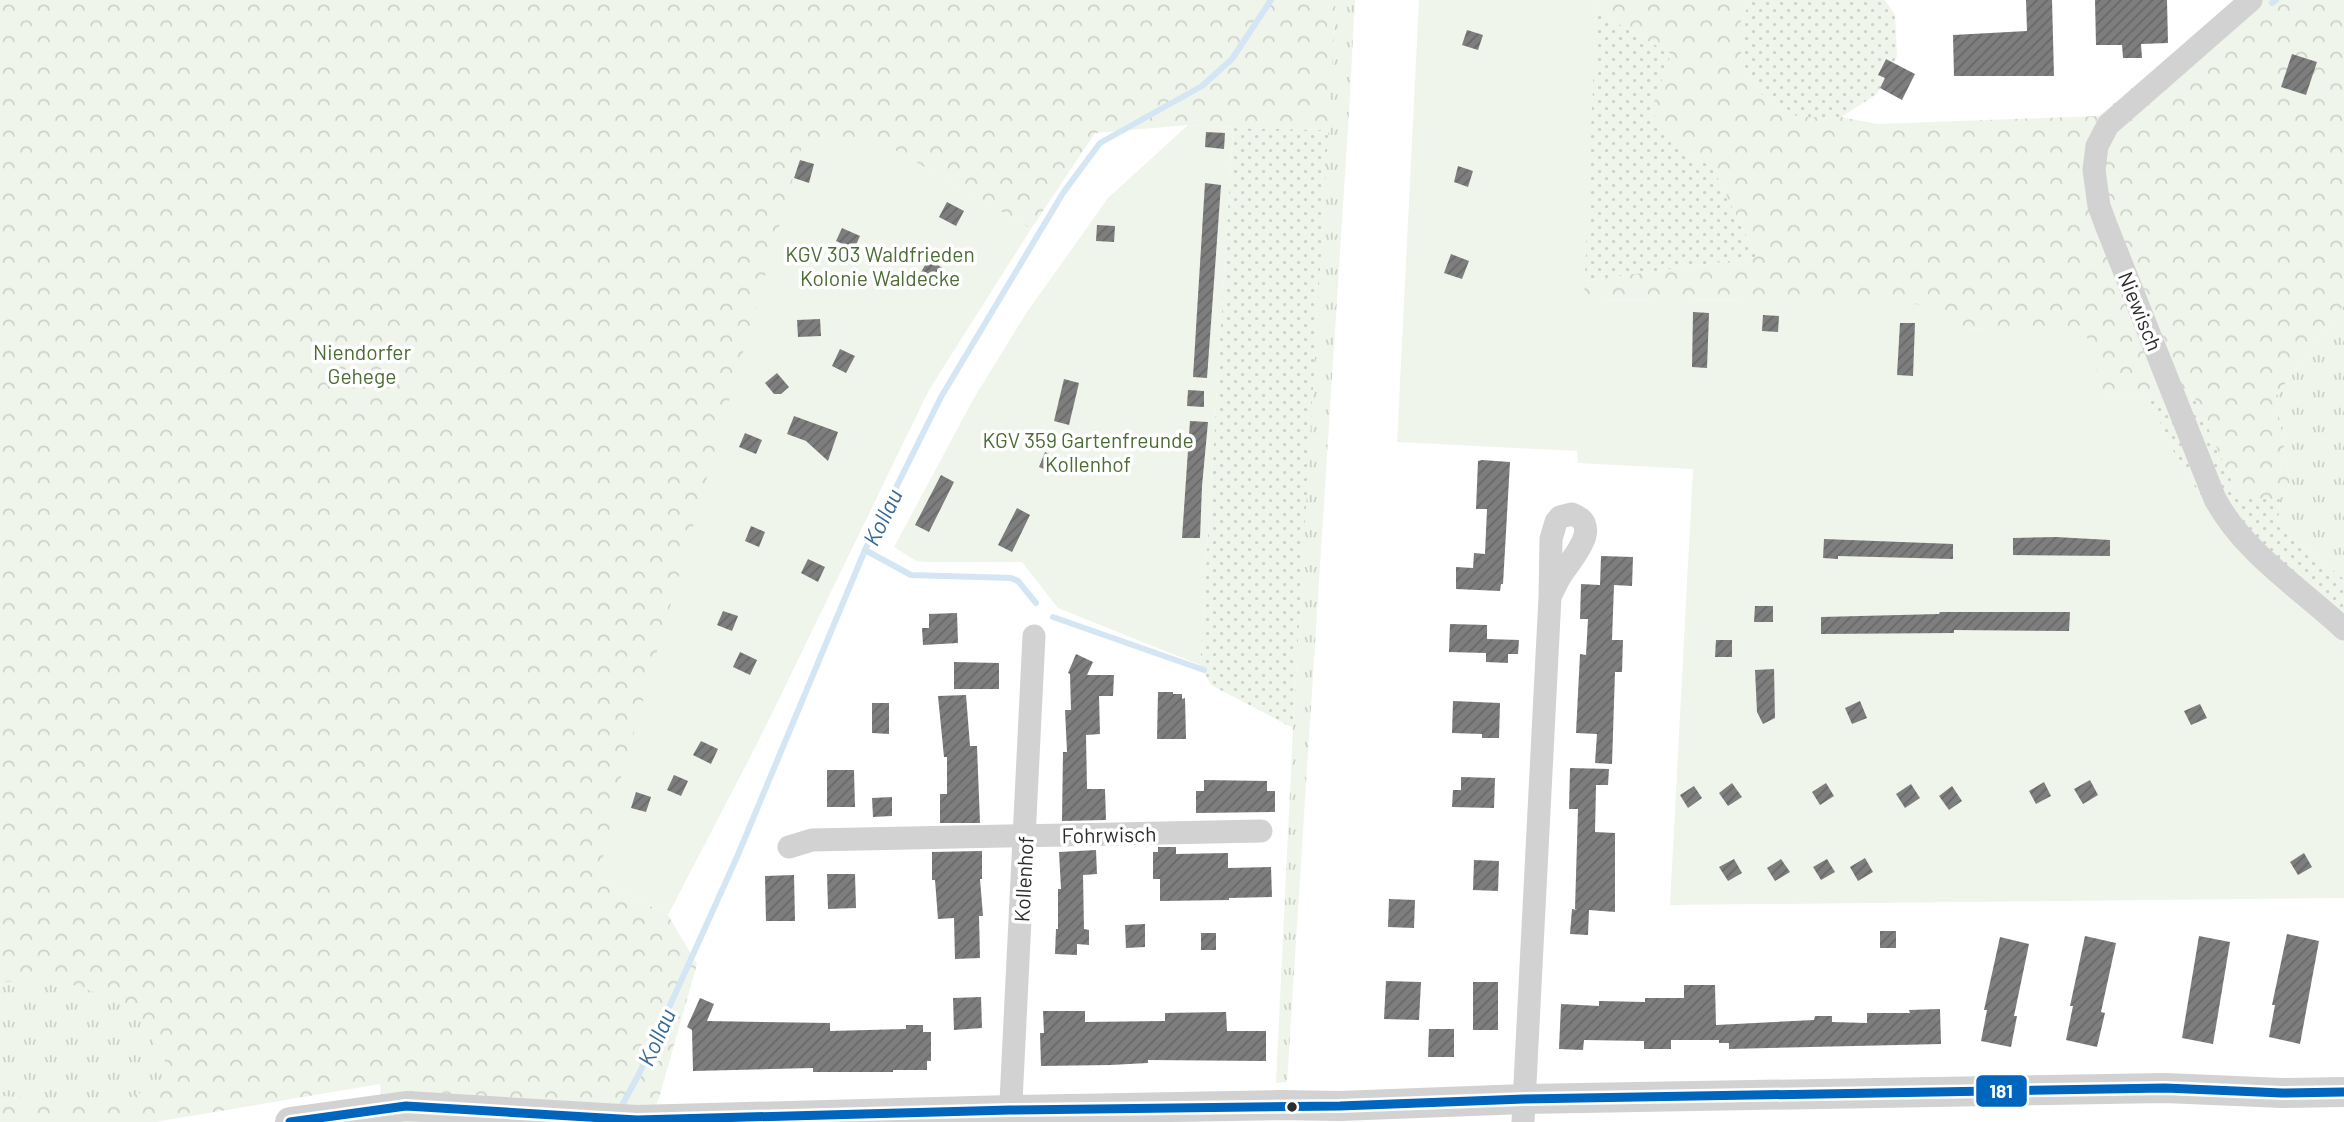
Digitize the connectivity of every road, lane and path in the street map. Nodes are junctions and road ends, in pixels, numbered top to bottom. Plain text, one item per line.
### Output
1 (2251, 0) edge
2 (1550, 597) dead end
3 (2344, 629) edge
4 (1034, 636) dead end
5 (1261, 831) dead end
6 (1026, 836) junction
7 (789, 847) dead end
8 (2344, 1093) edge
9 (1524, 1111) edge
10 (1010, 1116) edge
11 (290, 1122) edge

1 - 3 street, Niewisch
2 - 9 street
4 - 6 street, Kollenhof
5 - 6 street, Fohrwisch
6 - 7 street, Fohrwisch
6 - 10 street, Kollenhof
8 - 9 street
9 - 10 street
10 - 11 street

